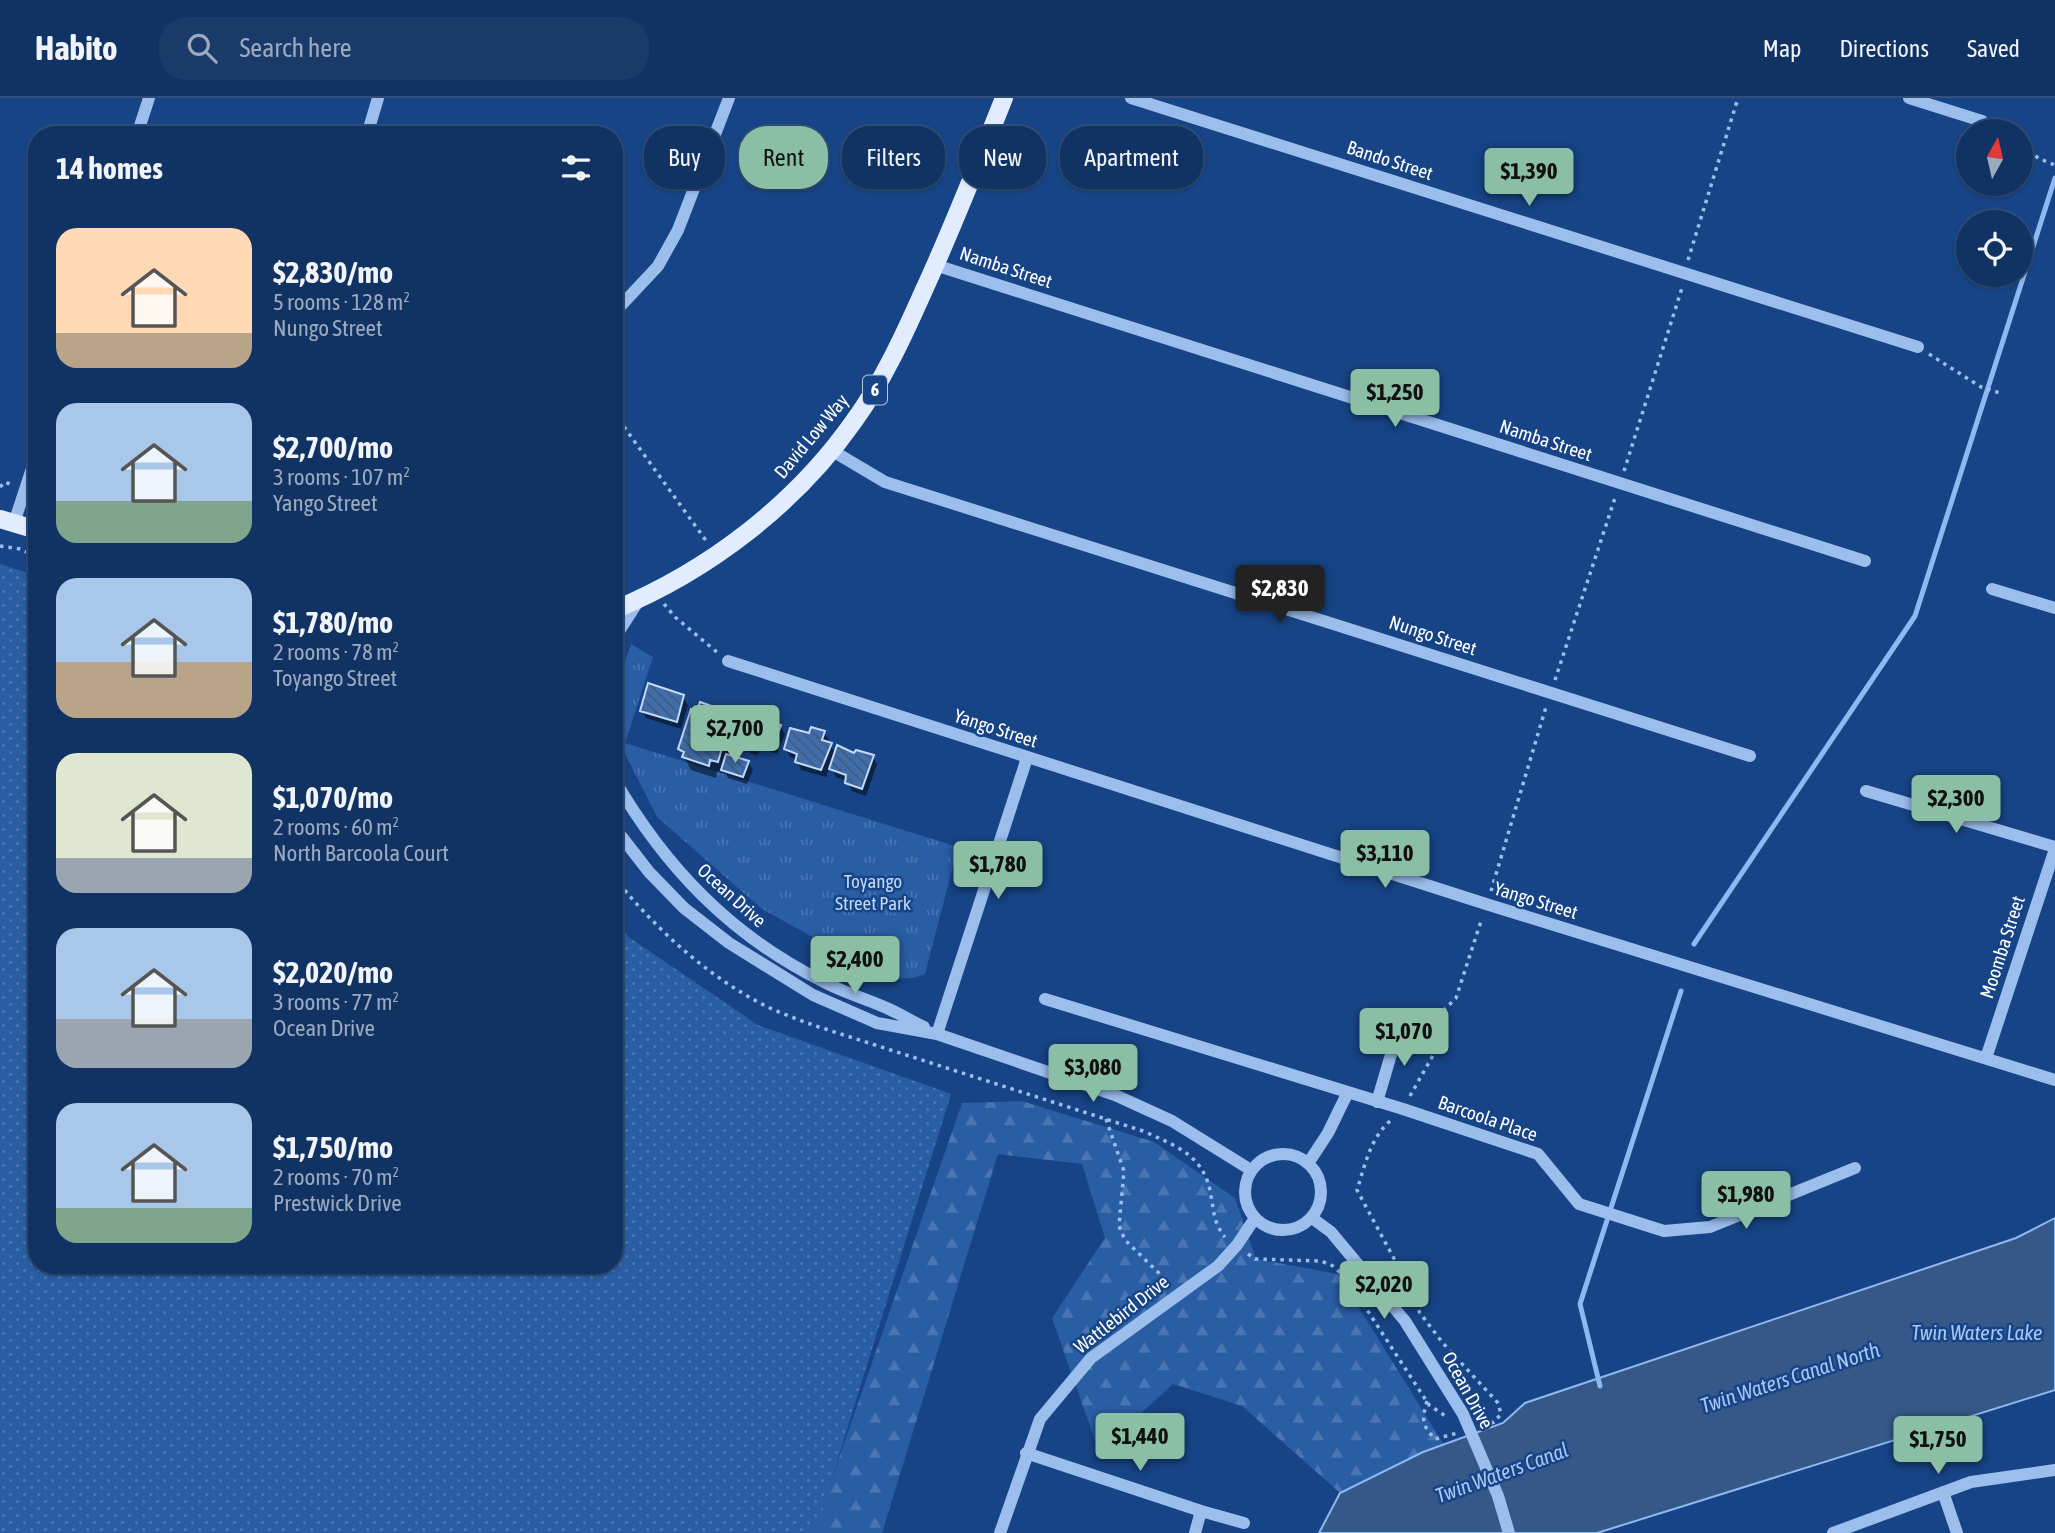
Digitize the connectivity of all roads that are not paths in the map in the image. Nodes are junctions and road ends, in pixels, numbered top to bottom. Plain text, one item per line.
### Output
1 (149, 98) edge
2 (379, 98) edge
3 (729, 98) edge
4 (1004, 98) edge
5 (1131, 98) edge
6 (1909, 98) edge
7 (1976, 119) edge
8 (140, 126) edge
9 (370, 126) edge
10 (935, 265) junction
11 (623, 304) edge
12 (1918, 347) road end
13 (831, 450) junction
14 (28, 473) edge
15 (7, 521) edge
16 (28, 527) edge
17 (1865, 561) dead end
18 (1992, 589) dead end
19 (647, 596) junction
20 (623, 606) edge
21 (2055, 608) edge
22 (623, 627) edge
23 (728, 661) road end
24 (1750, 756) dead end
25 (1027, 758) junction
26 (1866, 791) dead end
27 (623, 794) edge
28 (623, 839) edge
29 (2055, 848) edge
30 (1045, 999) dead end
31 (1400, 1024) dead end
32 (937, 1034) junction
33 (1986, 1058) junction
34 (2055, 1080) edge
35 (1347, 1094) junction
36 (1377, 1102) junction
37 (1309, 1162) junction
38 (1855, 1168) dead end
39 (1251, 1170) junction
40 (1255, 1218) junction
41 (1312, 1218) junction
42 (1026, 1452) junction
43 (2055, 1470) edge
44 (1943, 1492) junction
45 (1201, 1511) junction
46 (1244, 1523) dead end
47 (1000, 1533) edge
48 (1195, 1533) edge
49 (1509, 1533) edge
50 (1833, 1533) edge
51 (1958, 1533) edge

1 - 8 street
2 - 9 street
3 - 11 street
4 - 10 main road, David Low Way / 6
5 - 12 street, Bando Street
6 - 7 street
10 - 13 main road, David Low Way / 6
10 - 17 street, Namba Street
13 - 19 main road, David Low Way / 6
13 - 24 street, Nungo Street
14 - 15 street
15 - 16 main road
18 - 21 street
19 - 20 main road, David Low Way / 6
19 - 22 street
23 - 25 street, Yango Street
25 - 32 street
25 - 33 street, Yango Street
26 - 29 street
27 - 32 street, Ocean Drive
28 - 32 street, Ocean Drive
29 - 33 street, Moomba Street
30 - 35 street, Barcoola Place
31 - 36 street
32 - 39 street, Ocean Drive
33 - 34 street, Yango Street
35 - 36 street, Barcoola Place
35 - 37 street
36 - 38 street, Barcoola Place
37 - 39 street
37 - 41 street
39 - 40 street
40 - 41 street
40 - 42 street, Wattlebird Drive
41 - 49 street, Ocean Drive
42 - 45 street
42 - 47 street, Wattlebird Drive
43 - 44 street
44 - 50 street
44 - 51 street
45 - 46 street
45 - 48 street

